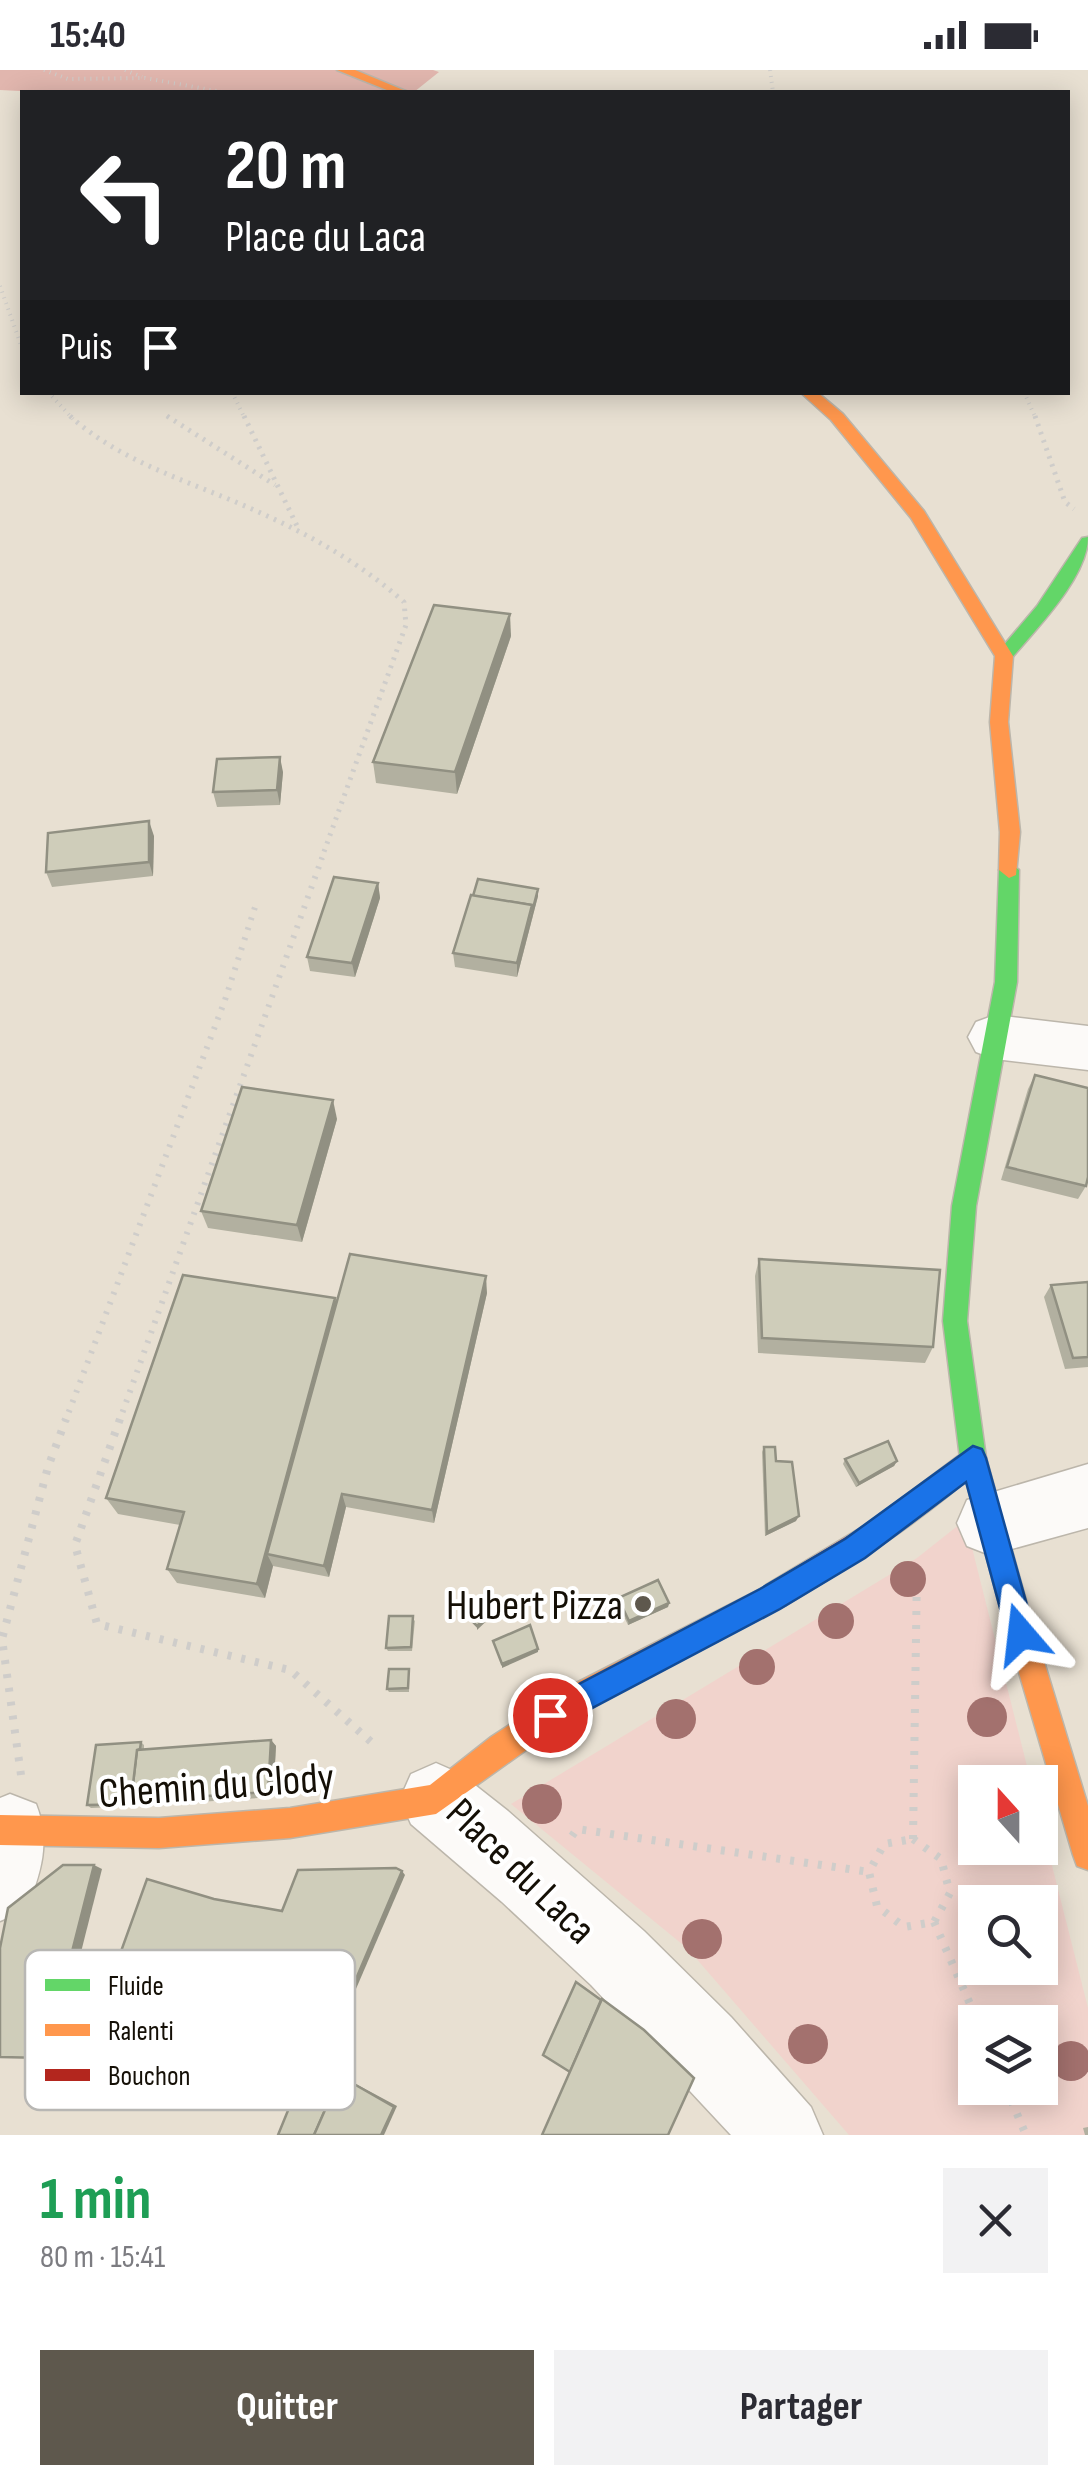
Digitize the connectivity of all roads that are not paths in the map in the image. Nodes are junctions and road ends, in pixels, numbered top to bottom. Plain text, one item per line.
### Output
1 (343, 70) edge
2 (397, 90) edge
3 (810, 395) edge
4 (1088, 542) edge
5 (1004, 656) junction
6 (995, 1036) junction
7 (1088, 1048) edge
8 (973, 1458) junction
9 (1088, 1496) edge
10 (990, 1522) junction
11 (436, 1799) junction
12 (10, 1844) edge
13 (1088, 1855) edge
14 (782, 2135) edge

1 - 2 street
3 - 5 street
4 - 5 street
5 - 6 street
6 - 7 street
6 - 8 street
8 - 10 street
8 - 11 street, Place du Laca
9 - 10 street
10 - 13 street
11 - 12 street, Chemin du Clody
11 - 14 street, Place du Laca

